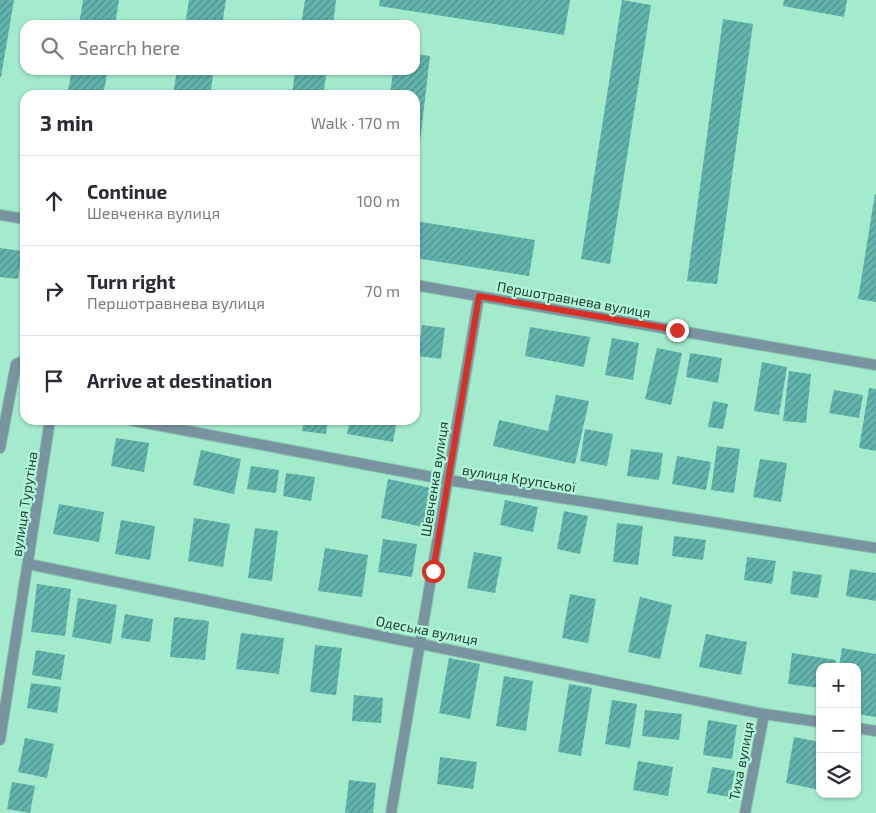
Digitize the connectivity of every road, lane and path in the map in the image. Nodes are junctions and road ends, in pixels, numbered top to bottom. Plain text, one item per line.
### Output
1 (0, 214) edge
2 (20, 218) edge
3 (420, 287) edge
4 (479, 296) junction
5 (20, 362) edge
6 (876, 364) edge
7 (49, 425) edge
8 (156, 425) edge
9 (0, 448) edge
10 (448, 480) junction
11 (876, 548) edge
12 (28, 564) junction
13 (421, 643) junction
14 (764, 714) junction
15 (816, 721) edge
16 (861, 729) edge
17 (876, 731) edge
18 (0, 740) edge
19 (391, 813) edge
20 (745, 813) edge

1 - 2 street
3 - 4 street, Першотравнева вулиця
4 - 6 street, Першотравнева вулиця
4 - 10 street, Шевченка вулиця
5 - 9 street
7 - 12 street, вулиця Турутіна
8 - 10 street, вулиця Крупської
10 - 11 street, вулиця Крупської
10 - 13 street, Шевченка вулиця
12 - 13 street, Одеська вулиця
12 - 18 street, вулиця Турутіна
13 - 14 street, Одеська вулиця
13 - 19 street, Шевченка вулиця
14 - 15 street, Одеська вулиця
14 - 20 street, Тиха вулиця
16 - 17 street

